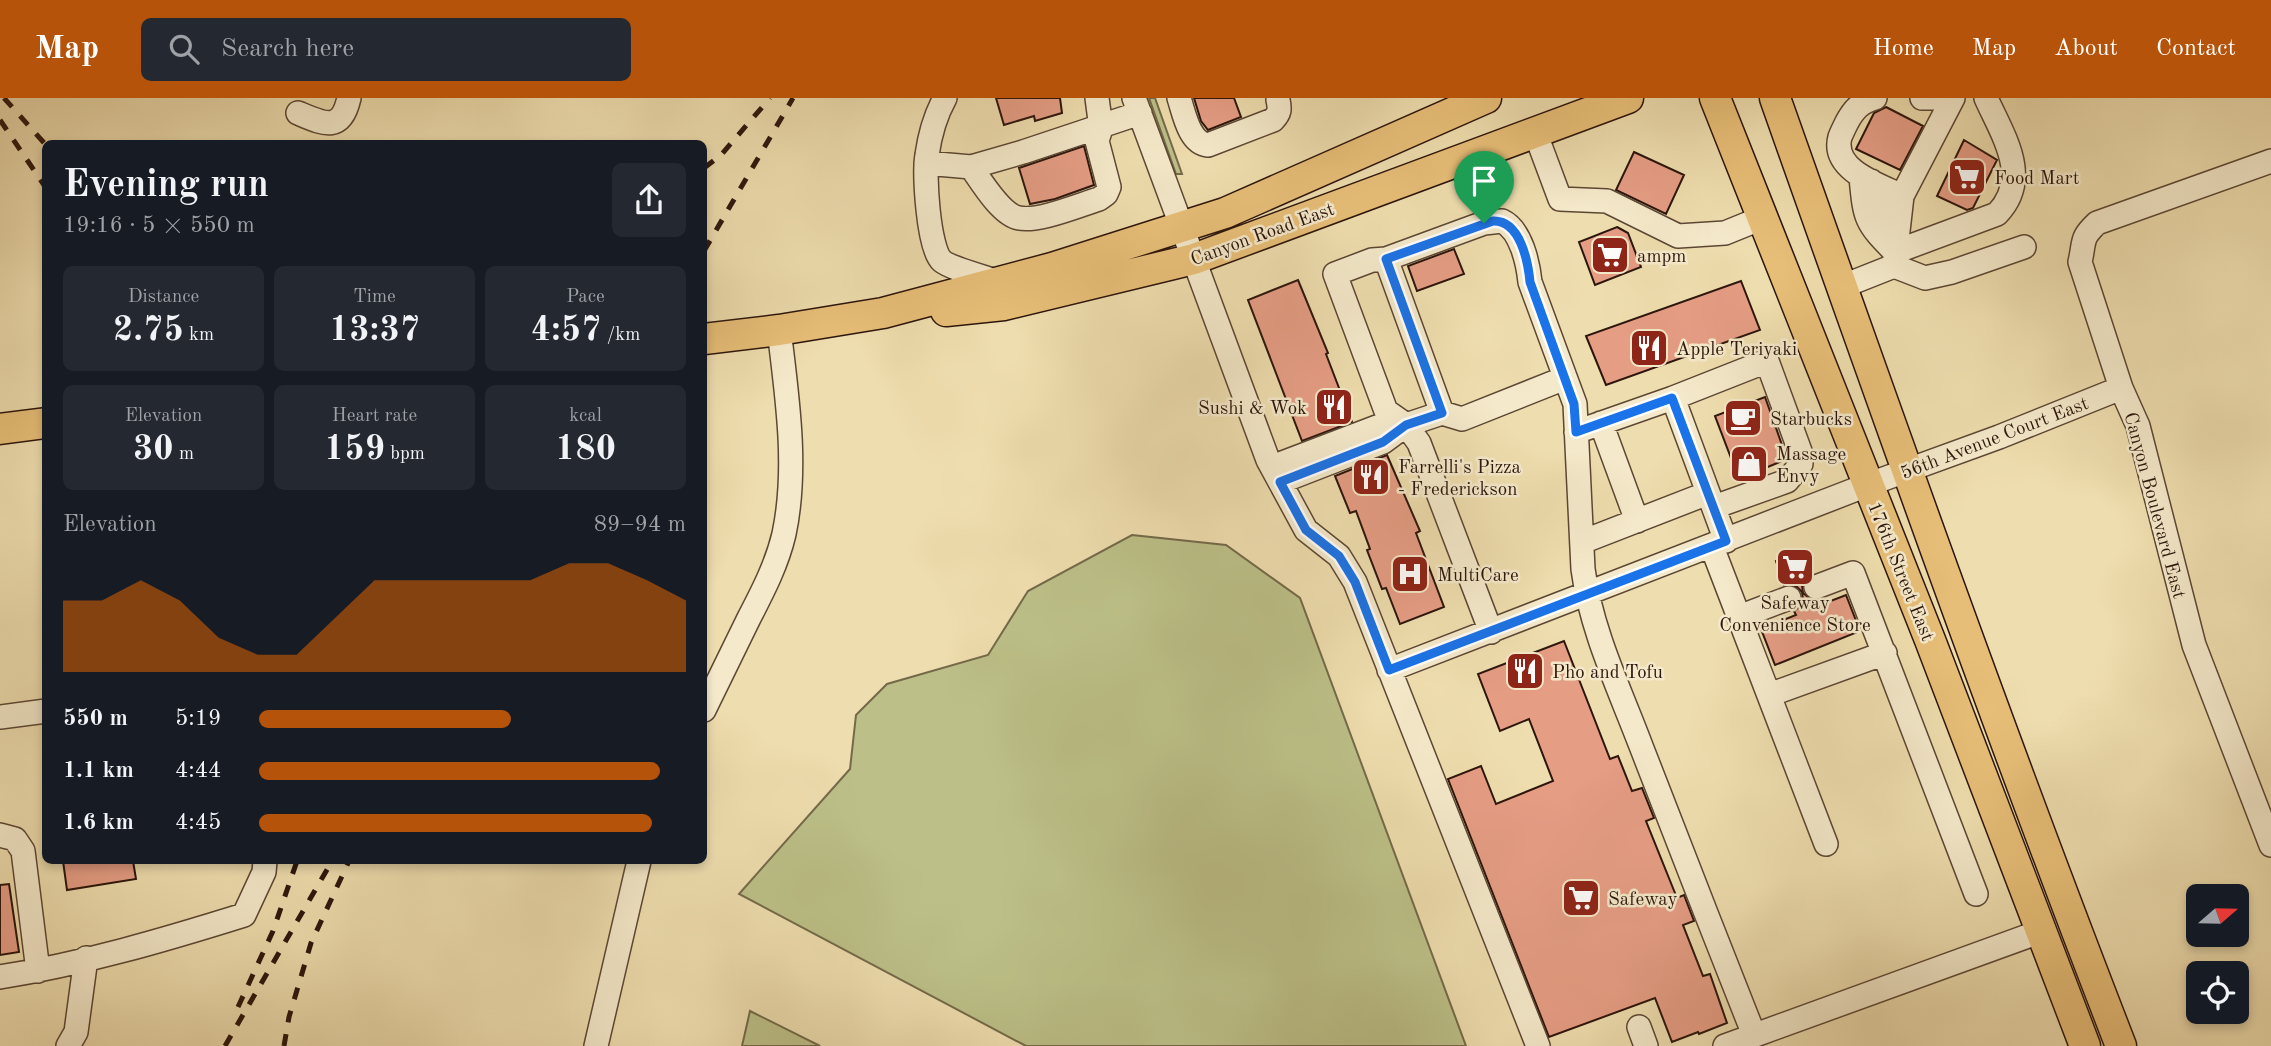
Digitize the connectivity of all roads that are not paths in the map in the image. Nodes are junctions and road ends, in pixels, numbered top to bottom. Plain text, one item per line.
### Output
1 (349, 98) edge
2 (945, 98) edge
3 (1097, 98) edge
4 (1179, 98) edge
5 (1486, 98) edge
6 (1628, 98) edge
7 (1715, 98) edge
8 (1775, 98) edge
9 (1875, 98) edge
10 (1922, 98) edge
11 (1953, 98) edge
12 (1986, 98) edge
13 (1279, 99) edge
14 (1137, 106) edge
15 (298, 113) dead end
16 (1101, 128) junction
17 (1535, 132) junction
18 (2271, 161) edge
19 (926, 163) junction
20 (971, 167) junction
21 (1866, 179) junction
22 (1902, 195) junction
23 (1762, 218) junction
24 (1182, 227) junction
25 (2024, 247) dead end
26 (1895, 254) junction
27 (1194, 259) junction
28 (1386, 259) junction
29 (999, 282) junction
30 (1841, 287) junction
31 (883, 313) junction
32 (779, 330) junction
33 (707, 339) edge
34 (1565, 378) junction
35 (2121, 388) junction
36 (1672, 398) junction
37 (1442, 413) junction
38 (1601, 423) junction
39 (42, 424) edge
40 (1406, 425) junction
41 (0, 429) edge
42 (1576, 432) junction
43 (1906, 471) junction
44 (1276, 474) junction
45 (1867, 485) junction
46 (1711, 500) junction
47 (1637, 521) junction
48 (1582, 542) junction
49 (1719, 544) junction
50 (1816, 587) dead end
51 (1587, 595) junction
52 (1789, 598) dead end
53 (1739, 617) junction
54 (1491, 632) junction
55 (1885, 653) junction
56 (1389, 670) junction
57 (1769, 695) junction
58 (707, 704) edge
59 (42, 711) edge
60 (0, 717) edge
61 (0, 835) edge
62 (1826, 844) dead end
63 (2271, 845) edge
64 (265, 864) edge
65 (638, 864) edge
66 (1976, 894) dead end
67 (2039, 932) junction
68 (86, 958) junction
69 (38, 971) junction
70 (0, 977) edge
71 (1754, 1035) junction
72 (68, 1046) edge
73 (596, 1046) edge
74 (1538, 1046) edge
75 (1726, 1046) edge
76 (2085, 1046) edge
77 (2120, 1046) edge

1 - 15 street
2 - 19 street
3 - 16 street
4 - 13 street
5 - 24 main road, Canyon Road East
6 - 17 main road, Canyon Road East
7 - 23 main road, 176th Street East
8 - 30 main road, 176th Street East
9 - 21 street
10 - 11 street
11 - 22 street
12 - 26 street
14 - 16 street
14 - 24 street
16 - 20 street
16 - 20 street
17 - 23 street
17 - 27 main road, Canyon Road East
18 - 35 street, Canyon Boulevard East
19 - 20 street
19 - 29 street
21 - 22 street
21 - 26 street
22 - 26 street
23 - 45 main road, 176th Street East
24 - 27 street
24 - 29 main road, Canyon Road East
25 - 26 street
26 - 30 street
27 - 31 main road, Canyon Road East
27 - 44 street
28 - 34 street
28 - 37 street
28 - 40 street
29 - 31 main road, Canyon Road East
30 - 43 main road, 176th Street East
31 - 32 main road, Canyon Road East
32 - 33 main road, Canyon Road East
32 - 58 street
34 - 37 street
34 - 42 street
35 - 43 street, 56th Avenue Court East
35 - 63 street, Canyon Boulevard East
36 - 38 street
36 - 46 street
36 - 46 street
37 - 40 street
38 - 42 street
38 - 47 street
39 - 41 main road
40 - 44 street
40 - 54 street
42 - 48 street
43 - 45 street, 56th Avenue Court East
43 - 77 main road, 176th Street East
44 - 56 street
45 - 49 street, 56th Avenue Court East
45 - 67 main road, 176th Street East
46 - 47 street
46 - 49 street
47 - 48 street
48 - 51 street
49 - 51 street, 56th Avenue Court East
49 - 53 street
50 - 55 street
51 - 54 street, 56th Avenue Court East
51 - 71 street
52 - 53 street
53 - 57 street
54 - 56 street, 56th Avenue Court East
55 - 57 street
55 - 66 street
56 - 74 street
57 - 62 street
59 - 60 street
61 - 69 street
64 - 68 street
65 - 73 street
67 - 71 street
67 - 76 main road, 176th Street East
68 - 69 street
68 - 72 street
69 - 70 street
71 - 75 street

